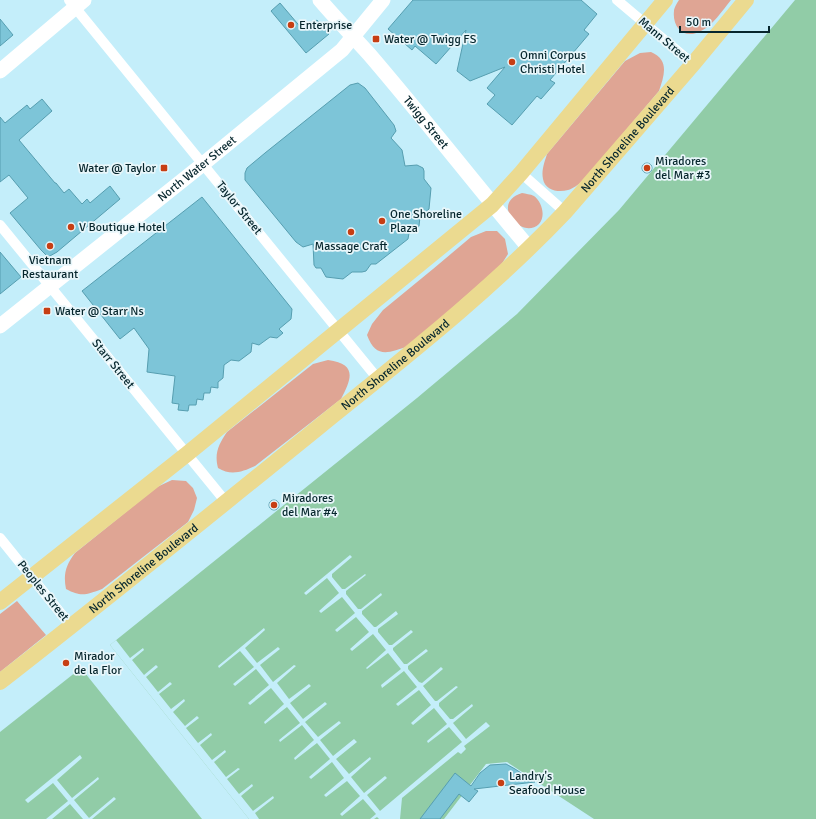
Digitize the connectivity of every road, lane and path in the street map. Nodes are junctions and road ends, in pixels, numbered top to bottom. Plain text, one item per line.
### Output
1 (320, 0) edge
2 (383, 0) edge
3 (616, 0) edge
4 (665, 0) edge
5 (746, 0) edge
6 (76, 2) edge
7 (645, 24) junction
8 (353, 37) junction
9 (693, 64) junction
10 (0, 71) edge
11 (203, 164) junction
12 (521, 173) junction
13 (492, 204) junction
14 (565, 212) junction
15 (0, 225) edge
16 (529, 248) junction
17 (50, 286) junction
18 (0, 326) edge
19 (339, 330) junction
20 (378, 379) junction
21 (187, 454) junction
22 (226, 502) junction
23 (0, 538) edge
24 (31, 577) junction
25 (0, 602) edge
26 (71, 626) junction
27 (0, 682) edge

1 - 8 main road, Twigg Street
2 - 8 main road, North Water Street
3 - 7 street, Mann Street
4 - 7 main road
5 - 9 main road, North Shoreline Boulevard
6 - 10 main road
6 - 11 street, Taylor Street
7 - 9 street, Mann Street
7 - 12 main road
8 - 11 main road, North Water Street
8 - 13 main road, Twigg Street
9 - 14 main road, North Shoreline Boulevard
11 - 17 main road, North Water Street
11 - 19 street, Taylor Street
12 - 13 main road
12 - 14 street
13 - 16 main road, Twigg Street
13 - 19 main road
14 - 16 main road, North Shoreline Boulevard
15 - 17 street, Starr Street
16 - 20 main road, North Shoreline Boulevard
17 - 18 main road, North Water Street
17 - 21 street, Starr Street
19 - 20 street, Taylor Street
19 - 21 main road
20 - 22 main road, North Shoreline Boulevard
21 - 22 street, Starr Street
21 - 24 main road
22 - 26 main road, North Shoreline Boulevard
23 - 24 street, Peoples Street
24 - 25 main road
24 - 26 street, Peoples Street
26 - 27 main road, North Shoreline Boulevard

